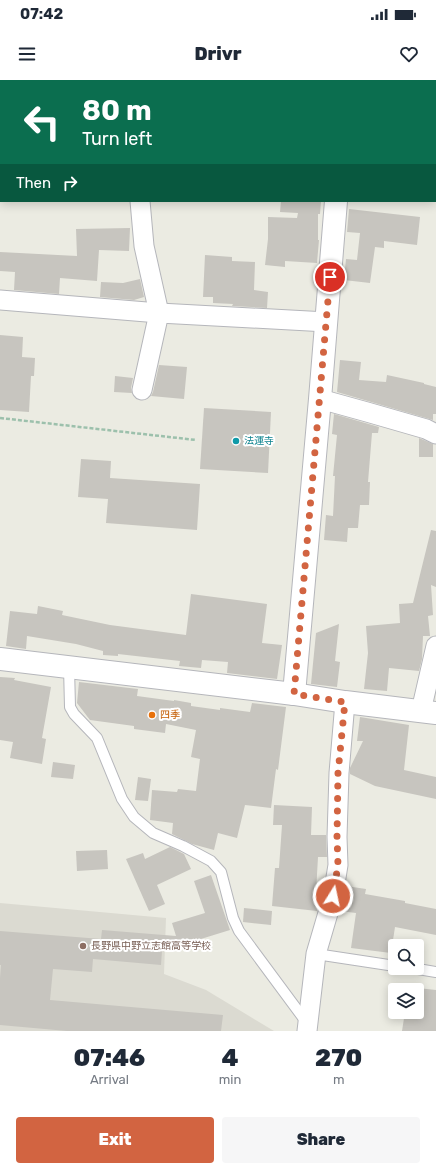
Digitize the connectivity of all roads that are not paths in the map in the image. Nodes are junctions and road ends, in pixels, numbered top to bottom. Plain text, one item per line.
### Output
1 (140, 202) edge
2 (336, 202) edge
3 (0, 300) edge
4 (159, 313) junction
5 (327, 322) junction
6 (142, 390) dead end
7 (320, 399) junction
8 (436, 434) edge
9 (436, 646) edge
10 (0, 659) edge
11 (69, 667) junction
12 (294, 694) junction
13 (345, 702) junction
14 (429, 712) edge
15 (316, 954) junction
16 (388, 965) edge
17 (424, 970) edge
18 (436, 972) edge
19 (307, 1027) edge

1 - 4 street
2 - 5 street
3 - 4 street
4 - 5 street
4 - 6 street
5 - 7 street
7 - 8 street
7 - 12 street
9 - 14 street
10 - 11 street
11 - 12 street
11 - 19 lane
12 - 13 street
13 - 14 street
13 - 15 street
15 - 16 lane
15 - 19 street
17 - 18 lane

